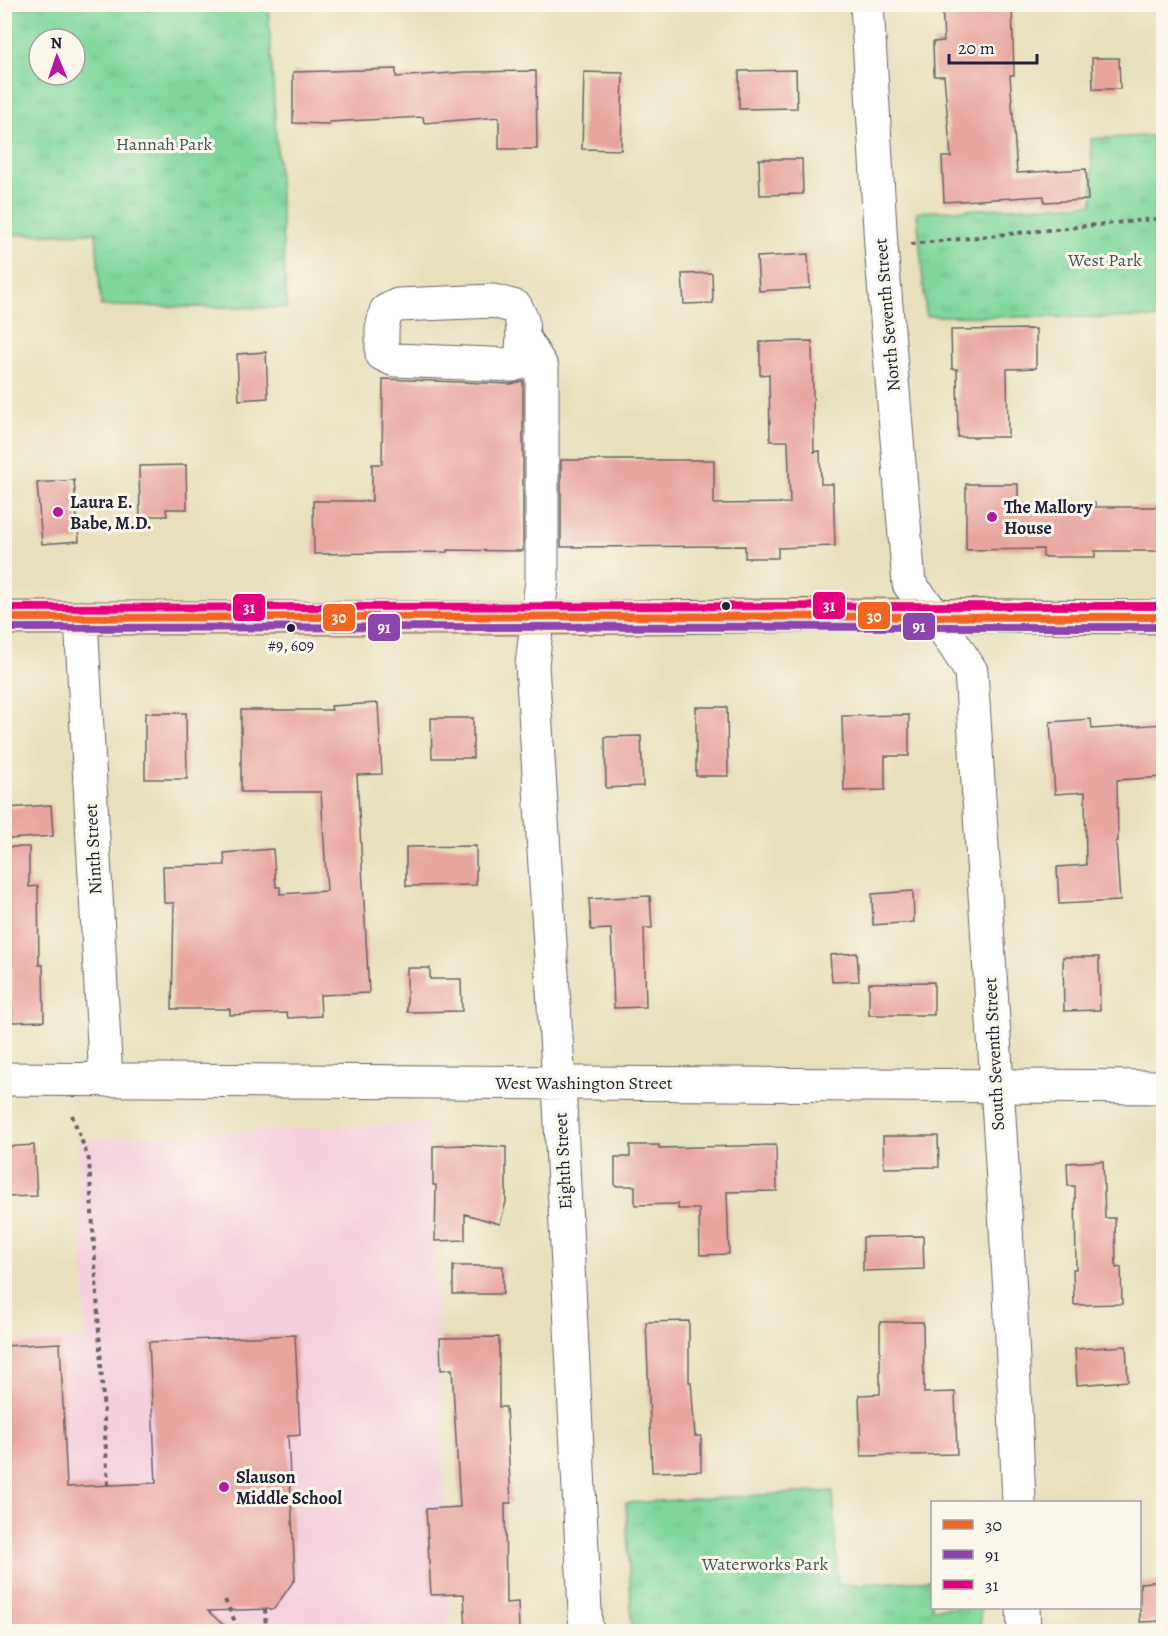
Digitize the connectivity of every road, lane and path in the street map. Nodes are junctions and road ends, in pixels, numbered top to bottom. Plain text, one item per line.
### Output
1 (118, 4) edge
2 (222, 4) edge
3 (867, 4) edge
4 (1164, 218) edge
5 (881, 246) junction
6 (523, 336) dead end
7 (935, 615) junction
8 (1164, 617) edge
9 (4, 618) edge
10 (81, 618) junction
11 (537, 618) junction
12 (4, 1079) edge
13 (106, 1080) junction
14 (559, 1083) junction
15 (996, 1086) junction
16 (1164, 1087) edge
17 (72, 1115) dead end
18 (108, 1485) dead end
19 (1019, 1501) edge
20 (225, 1600) dead end
21 (265, 1609) dead end
22 (1023, 1609) edge
23 (237, 1632) edge
24 (266, 1632) edge
25 (586, 1632) edge
26 (1024, 1632) edge

1 - 2 path
3 - 5 street, North Seventh Street
4 - 5 path
5 - 7 street, North Seventh Street
6 - 11 street, Eighth Street
7 - 8 main road
7 - 11 main road
7 - 15 street, South Seventh Street
9 - 10 main road
10 - 11 main road
10 - 13 street, Ninth Street
11 - 14 street, Eighth Street
12 - 13 street, West Washington Street
13 - 14 street, West Washington Street
14 - 15 street, West Washington Street
14 - 25 street, Eighth Street
15 - 16 street, West Washington Street
15 - 19 street, South Seventh Street
17 - 18 path
20 - 23 path
21 - 24 path
22 - 26 street

